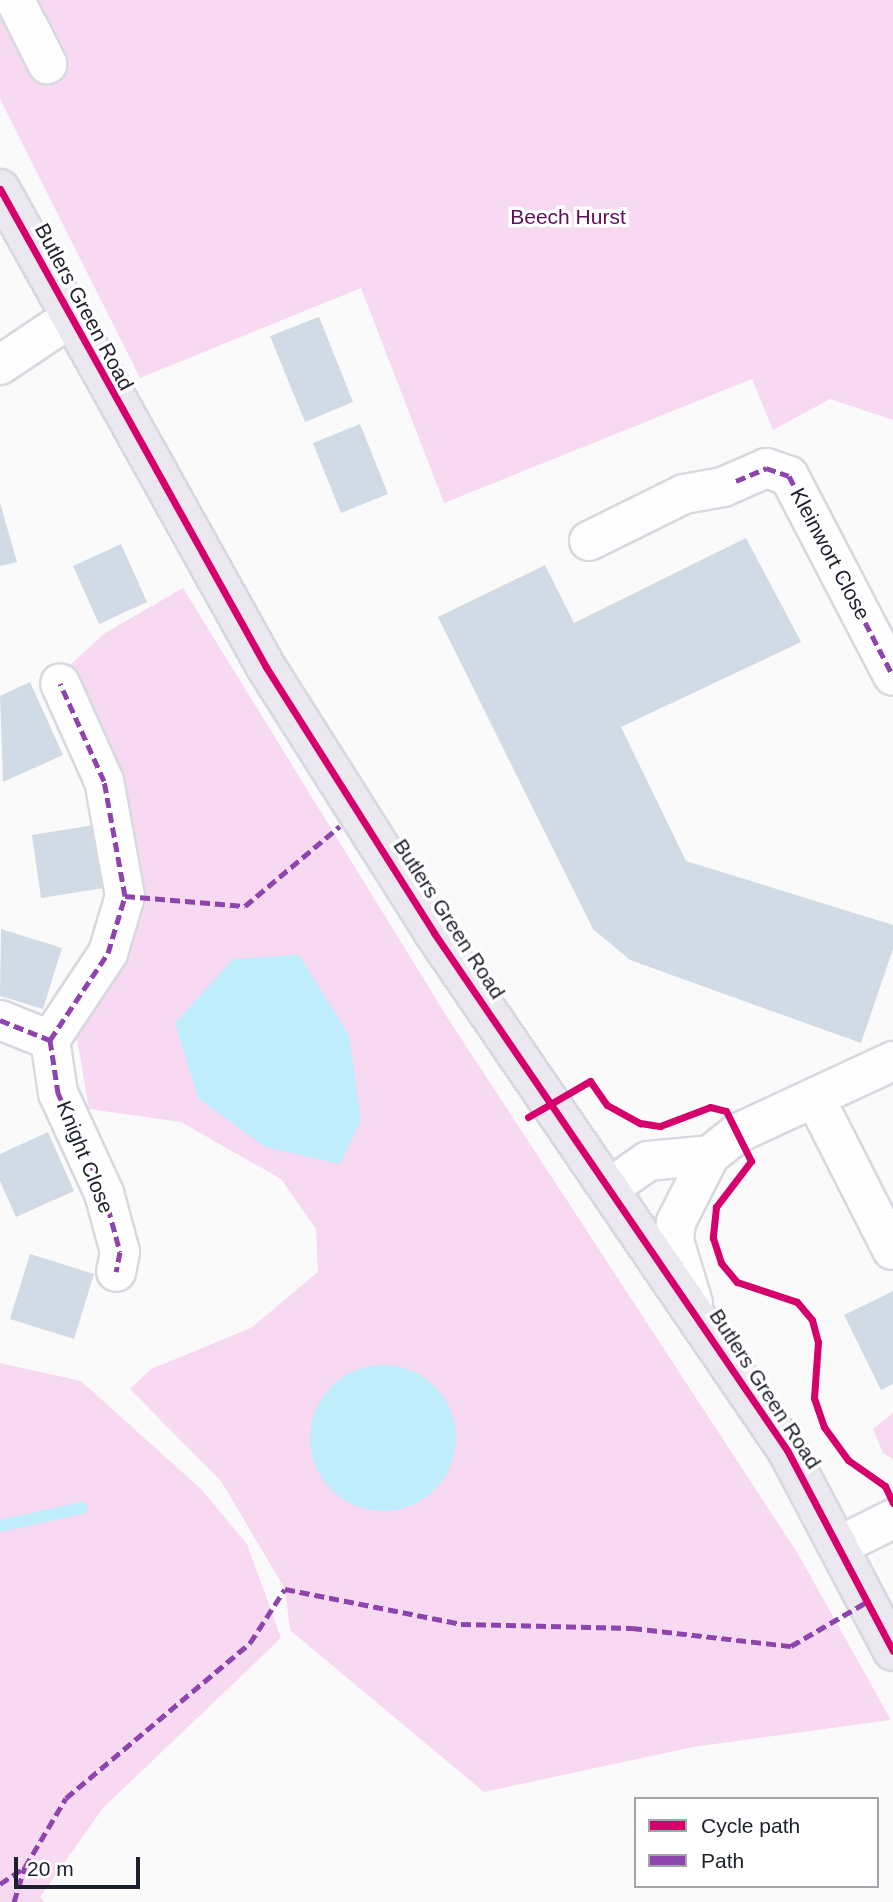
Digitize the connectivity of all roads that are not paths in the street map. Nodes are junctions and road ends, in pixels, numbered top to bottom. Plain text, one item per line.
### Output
1 (15, 0) edge
2 (47, 64) dead end
3 (0, 189) edge
4 (70, 318) junction
5 (0, 365) edge
6 (589, 541) dead end
7 (893, 676) edge
8 (60, 683) dead end
9 (0, 1020) edge
10 (50, 1040) junction
11 (893, 1061) edge
12 (816, 1100) junction
13 (710, 1155) junction
14 (611, 1187) junction
15 (892, 1250) edge
16 (116, 1272) dead end
17 (700, 1321) junction
18 (893, 1519) edge
19 (841, 1545) junction
20 (893, 1651) edge

1 - 2 street
3 - 4 main road, Butlers Green Road
4 - 5 street
4 - 14 main road, Butlers Green Road
6 - 7 street, Kleinwort Close
8 - 10 street
9 - 10 street
10 - 16 street, Knight Close
11 - 12 street
12 - 13 street
12 - 15 street
13 - 14 street
13 - 17 street
14 - 17 main road, Butlers Green Road
17 - 19 main road, Butlers Green Road
18 - 19 street
19 - 20 main road, Butlers Green Road

